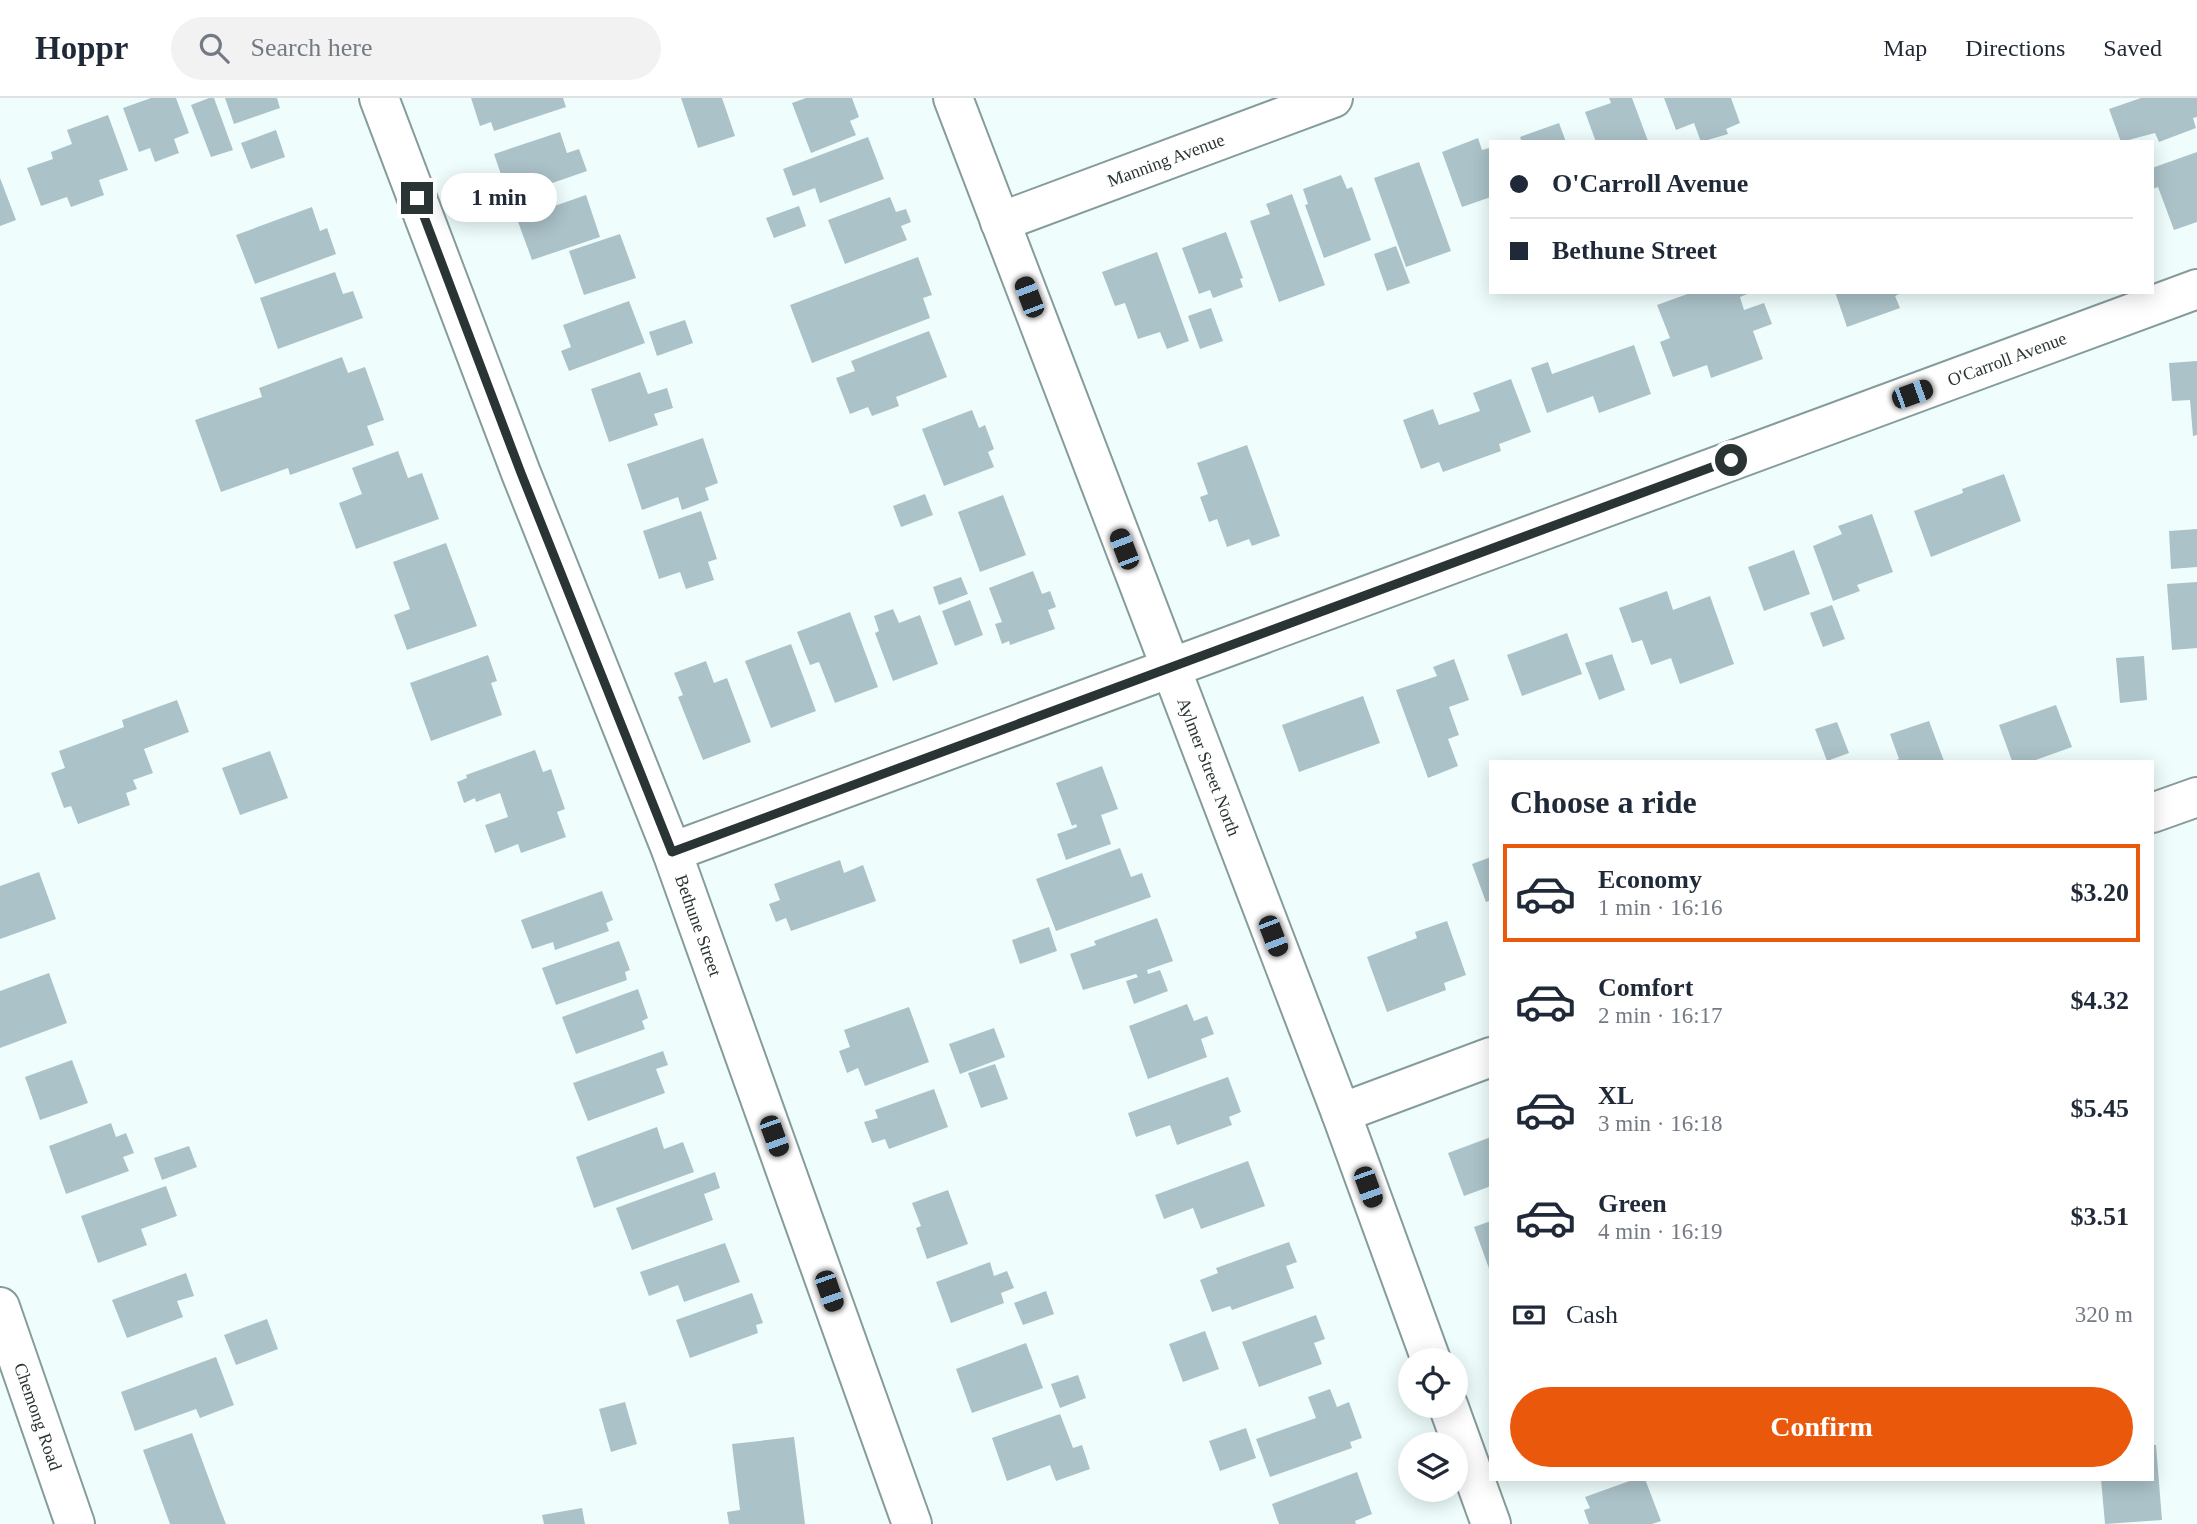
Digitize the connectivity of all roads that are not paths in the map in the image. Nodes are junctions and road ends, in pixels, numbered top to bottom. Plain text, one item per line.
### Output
1 (379, 98) edge
2 (953, 98) edge
3 (1333, 98) edge
4 (1000, 222) junction
5 (2197, 289) edge
6 (1169, 666) junction
7 (2197, 797) edge
8 (2154, 812) edge
9 (672, 852) junction
10 (1489, 1058) edge
11 (1341, 1113) junction
12 (0, 1307) edge
13 (1427, 1348) edge
14 (1453, 1418) edge
15 (75, 1524) edge
16 (912, 1524) edge
17 (1491, 1524) edge

1 - 9 street, Bethune Street
2 - 4 street, Aylmer Street North
3 - 4 street, Manning Avenue
4 - 6 street, Aylmer Street North
5 - 6 street, O'Carroll Avenue
6 - 9 street, O'Carroll Avenue
6 - 11 street, Aylmer Street North
7 - 8 street
9 - 16 street, Bethune Street
10 - 11 street
11 - 13 street, Aylmer Street North
12 - 15 street, Chemong Road
14 - 17 street

